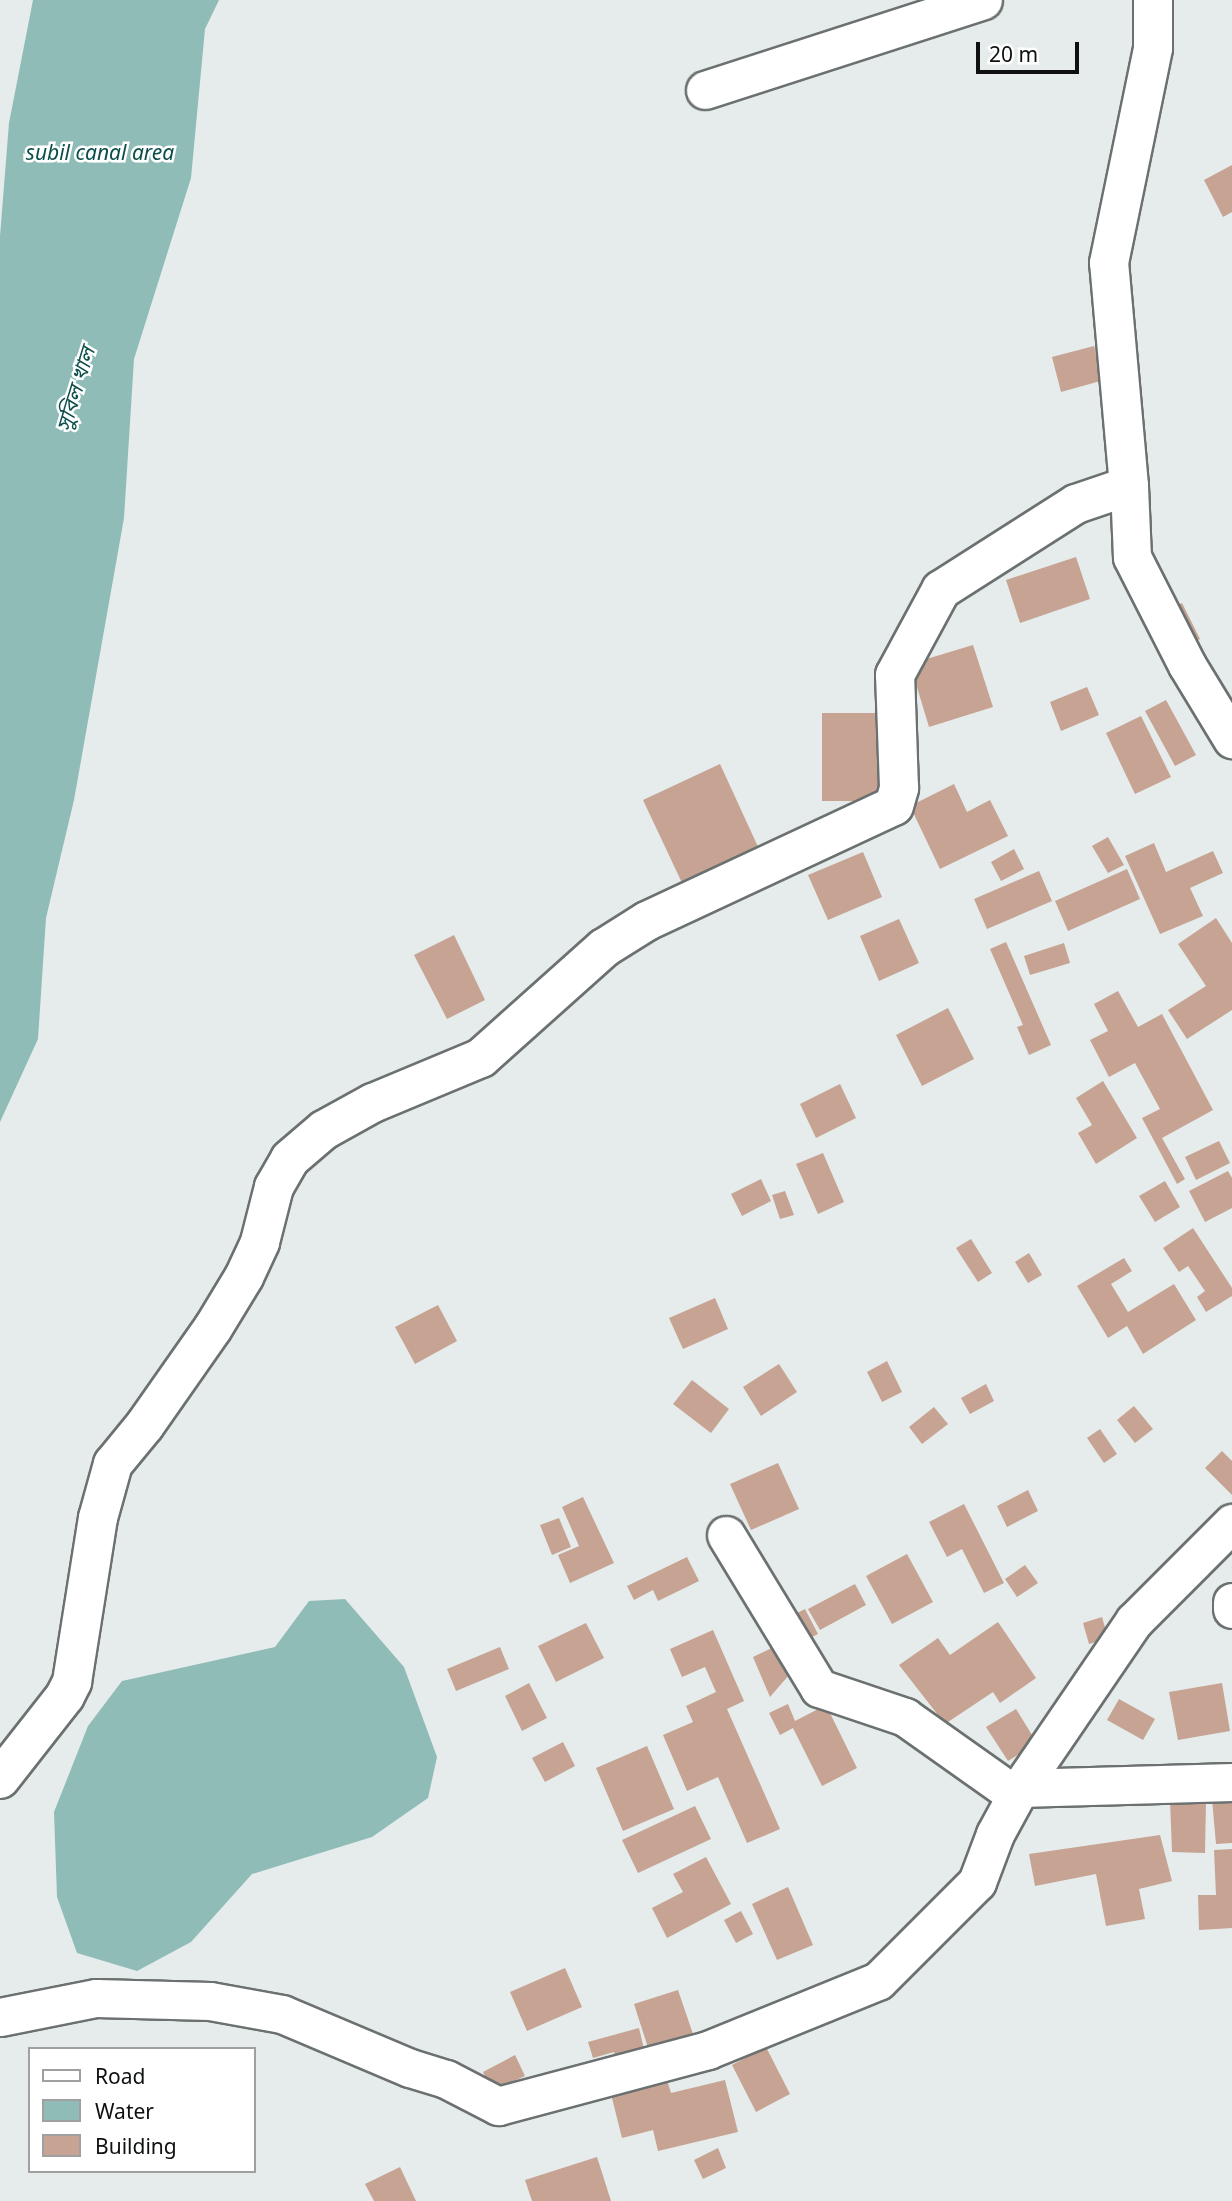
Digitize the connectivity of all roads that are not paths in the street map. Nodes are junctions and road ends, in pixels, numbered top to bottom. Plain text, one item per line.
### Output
1 (983, 0) edge
2 (1153, 0) edge
3 (705, 90) dead end
4 (1129, 486) junction
5 (1232, 739) edge
6 (1232, 1523) edge
7 (726, 1535) dead end
8 (1232, 1602) edge
9 (1232, 1609) edge
10 (0, 1779) edge
11 (1232, 1782) edge
12 (1017, 1791) junction
13 (0, 2017) edge

1 - 3 street
2 - 4 street
4 - 5 street
4 - 10 street
6 - 12 street
7 - 12 street
8 - 9 street
11 - 12 street
12 - 13 street

